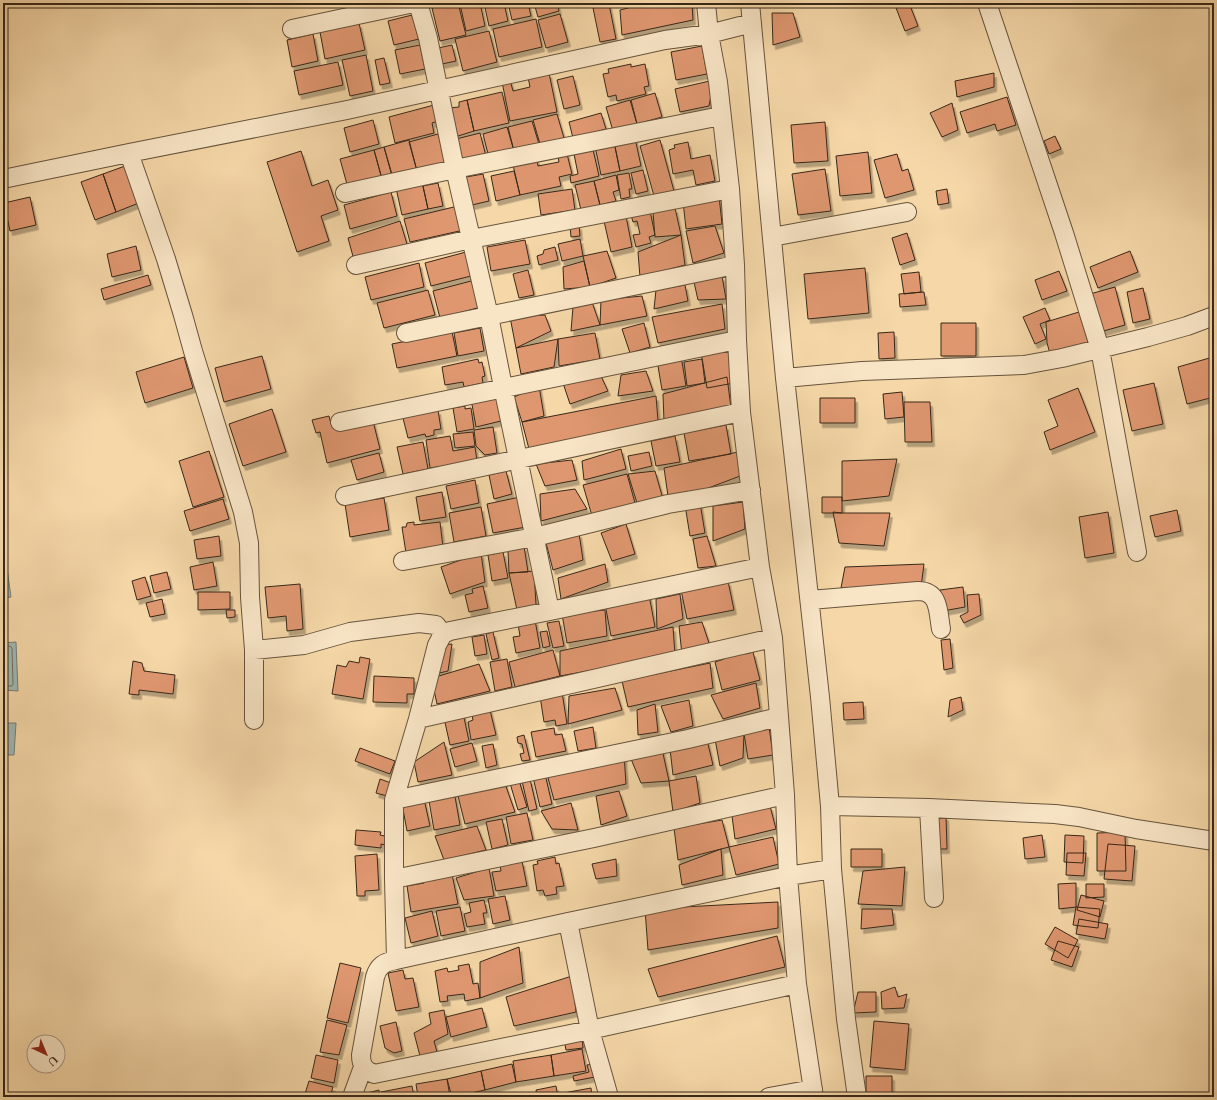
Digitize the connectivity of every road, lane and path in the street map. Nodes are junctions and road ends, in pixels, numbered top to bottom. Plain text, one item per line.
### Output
1 (414, 3) edge
2 (418, 3) edge
3 (706, 3) edge
4 (750, 3) edge
5 (987, 3) edge
6 (748, 24) junction
7 (292, 29) dead end
8 (716, 32) junction
9 (438, 90) junction
10 (721, 116) junction
11 (129, 152) junction
12 (455, 169) junction
13 (3, 179) edge
14 (730, 189) junction
15 (345, 193) dead end
16 (907, 212) dead end
17 (772, 238) junction
18 (470, 239) junction
19 (356, 265) dead end
20 (735, 265) junction
21 (489, 316) junction
22 (1214, 316) edge
23 (406, 333) dead end
24 (737, 340) junction
25 (1100, 349) junction
26 (785, 378) junction
27 (503, 388) junction
28 (741, 412) junction
29 (340, 422) dead end
30 (518, 460) junction
31 (751, 490) junction
32 (345, 496) dead end
33 (535, 537) junction
34 (1137, 552) dead end
35 (402, 561) dead end
36 (760, 566) junction
37 (810, 600) junction
38 (550, 611) junction
39 (940, 629) dead end
40 (443, 634) junction
41 (773, 638) junction
42 (254, 650) junction
43 (779, 717) junction
44 (418, 719) junction
45 (254, 720) dead end
46 (785, 795) junction
47 (394, 800) junction
48 (830, 806) junction
49 (929, 808) junction
50 (1214, 841) edge
51 (829, 869) junction
52 (795, 875) junction
53 (394, 879) junction
54 (934, 898) dead end
55 (568, 922) junction
56 (396, 960) junction
57 (797, 984) junction
58 (590, 1030) junction
59 (363, 1067) junction
60 (814, 1093) edge
61 (352, 1097) edge
62 (608, 1097) edge
63 (769, 1097) edge
64 (857, 1097) edge

1 - 7 street
2 - 9 street
3 - 8 street
4 - 6 street
5 - 25 street
6 - 8 street
6 - 17 street
8 - 9 street
8 - 10 street
9 - 11 street
9 - 12 street
10 - 12 street
10 - 14 street
11 - 13 street
11 - 42 street
12 - 15 street
12 - 18 street
14 - 18 street
14 - 20 street
16 - 17 street
17 - 26 street
18 - 19 street
18 - 21 street
20 - 21 street
20 - 24 street
21 - 23 street
21 - 27 street
22 - 25 street
24 - 27 street
24 - 28 street
25 - 26 street
25 - 34 street
26 - 37 street
27 - 29 street
27 - 30 street
28 - 30 street
28 - 31 street
30 - 32 street
30 - 33 street
31 - 33 street
31 - 36 street
33 - 35 street
33 - 38 street
36 - 38 street
36 - 41 street
37 - 39 street
37 - 48 street
38 - 40 street
40 - 42 street
40 - 44 street
41 - 43 street
41 - 44 street
42 - 45 street
43 - 46 street
43 - 47 street
44 - 47 street
46 - 52 street
46 - 53 street
47 - 53 street
48 - 49 street
48 - 51 street
49 - 50 street
49 - 54 street
51 - 52 street
51 - 64 street
52 - 55 street
52 - 57 street
53 - 56 street
55 - 56 street
55 - 58 street
56 - 59 street
57 - 58 street
57 - 60 street
58 - 59 street
58 - 62 street
59 - 61 street
60 - 63 street

